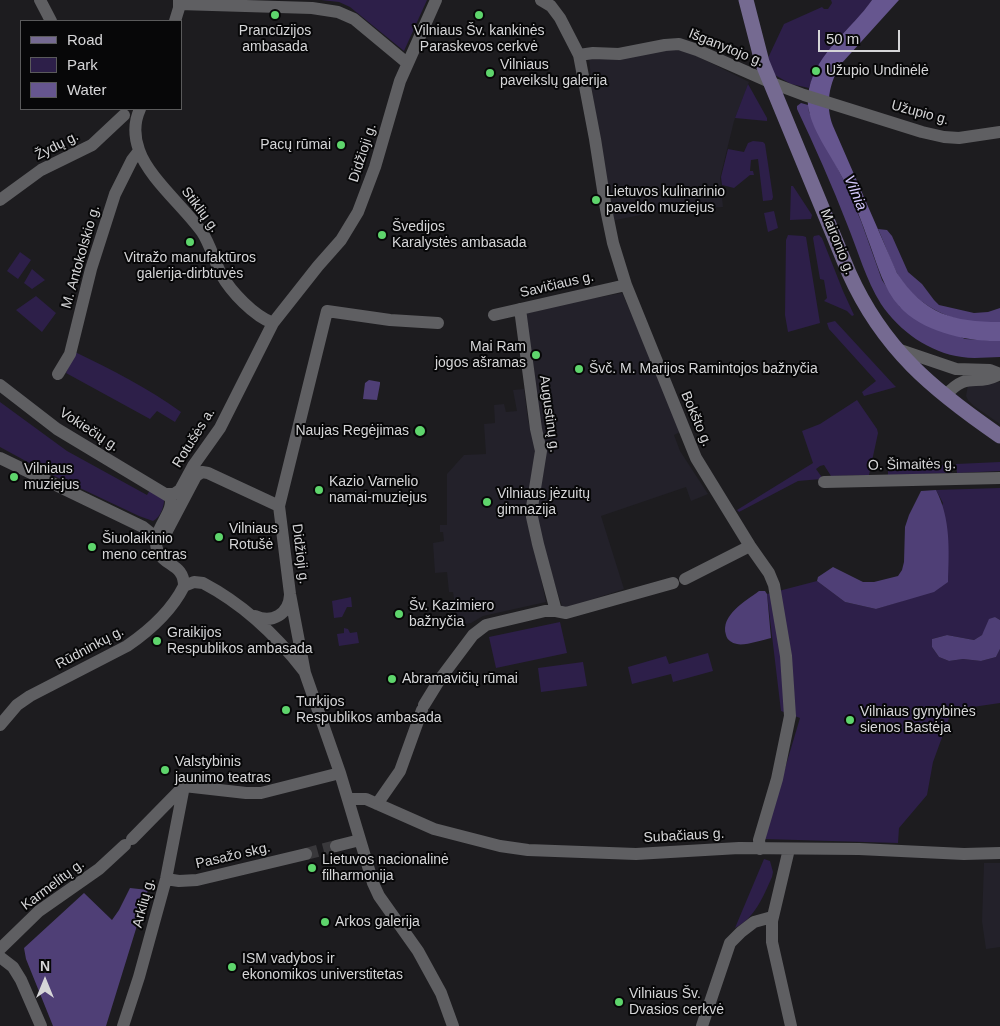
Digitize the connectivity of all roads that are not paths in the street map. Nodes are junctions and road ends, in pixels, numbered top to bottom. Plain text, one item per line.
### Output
1 (40, 0) edge
2 (436, 0) edge
3 (541, 0) edge
4 (746, 0) edge
5 (179, 2) edge
6 (50, 20) edge
7 (175, 20) edge
8 (579, 55) junction
9 (407, 64) junction
10 (772, 83) junction
11 (129, 113) edge
12 (1000, 132) edge
13 (139, 151) junction
14 (0, 200) edge
15 (626, 285) junction
16 (520, 309) junction
17 (494, 315) dead end
18 (273, 323) junction
19 (438, 323) dead end
20 (897, 349) junction
21 (956, 369) junction
22 (58, 374) dead end
23 (1000, 374) edge
24 (931, 384) junction
25 (0, 385) edge
26 (945, 396) junction
27 (1000, 436) edge
28 (0, 458) edge
29 (1000, 478) edge
30 (824, 482) dead end
31 (167, 494) junction
32 (279, 506) junction
33 (156, 542) junction
34 (750, 546) junction
35 (164, 559) junction
36 (686, 579) dead end
37 (673, 583) dead end
38 (184, 586) junction
39 (290, 594) junction
40 (556, 611) junction
41 (253, 615) junction
42 (306, 673) junction
43 (2, 717) edge
44 (340, 773) junction
45 (184, 786) junction
46 (348, 799) junction
47 (378, 804) junction
48 (360, 840) junction
49 (336, 846) tunnel mouth
50 (760, 848) junction
51 (789, 848) junction
52 (1000, 853) edge
53 (306, 854) tunnel mouth
54 (166, 879) junction
55 (772, 917) junction
56 (0, 949) edge
57 (0, 957) edge
58 (41, 1026) edge
59 (123, 1026) edge
60 (453, 1026) edge
61 (702, 1026) edge
62 (791, 1026) edge

1 - 6 street
2 - 9 street, Didžioji g.
3 - 8 street, Bokšto g.
4 - 10 main road, Maironio g.
5 - 7 street
5 - 9 street
8 - 10 street, Išganytojo g.
8 - 15 street, Bokšto g.
9 - 18 street, Didžioji g.
10 - 12 street, Užupio g.
10 - 20 main road, Maironio g.
11 - 13 street, Stiklių g.
11 - 14 street, Žydų g.
13 - 18 street, Stiklių g.
13 - 22 street, M. Antokolskio g.
15 - 16 street, Savičiaus g.
15 - 34 street, Bokšto g.
16 - 17 street, Savičiaus g.
16 - 40 street, Augustinų g.
18 - 31 street, Rotušės a.
19 - 32 street, Didžioji g.
20 - 21 street
20 - 24 main road, Maironio g.
21 - 23 street
21 - 24 street
23 - 26 street
24 - 26 main road, Maironio g.
25 - 31 street, Vokiečių g.
26 - 27 main road, Maironio g.
28 - 33 street
29 - 30 street, O. Šimaitės g.
31 - 33 street
32 - 35 street, Rotušės a.
32 - 39 street, Didžioji g.
33 - 35 street
34 - 36 street
34 - 50 street, Bokšto g.
35 - 38 street
37 - 40 street
38 - 41 street
38 - 43 street, Rūdninkų g.
39 - 41 street
39 - 42 street, Didžioji g.
40 - 47 street
41 - 42 street
42 - 44 street, Didžioji g.
44 - 45 street
44 - 46 street, Didžioji g.
45 - 54 street, Arklių g.
45 - 56 street, Karmelitų g.
46 - 47 street, Subačiaus g.
46 - 48 street, Didžioji g.
47 - 50 street, Subačiaus g.
48 - 49 street
48 - 60 street, Didžioji g.
50 - 51 street, Subačiaus g.
51 - 52 street, Subačiaus g.
51 - 55 street
53 - 54 street, Pasažo skg.
54 - 59 street, Arklių g.
55 - 61 street
55 - 62 street
57 - 58 street

